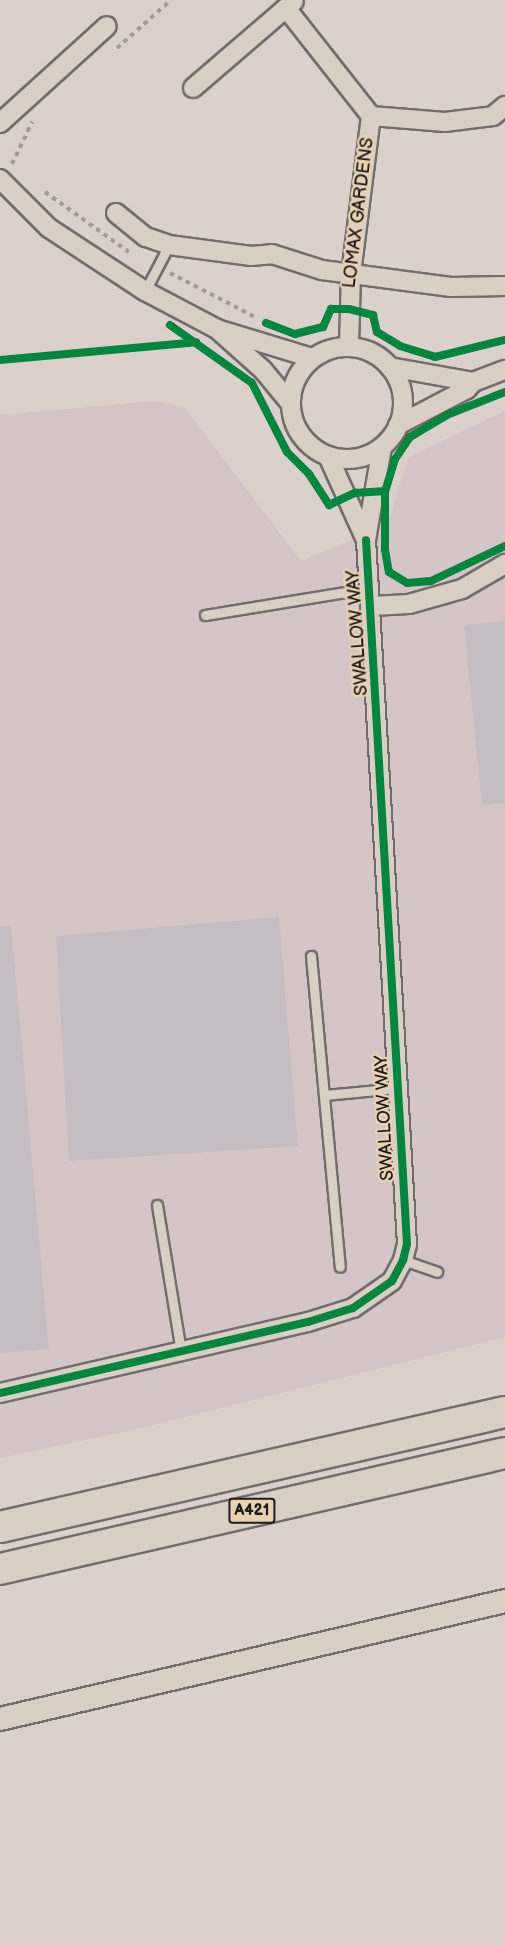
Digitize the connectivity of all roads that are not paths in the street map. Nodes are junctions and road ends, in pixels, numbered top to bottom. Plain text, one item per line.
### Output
1 (291, 4) edge
2 (107, 26) dead end
3 (193, 88) dead end
4 (505, 106) edge
5 (371, 116) junction
6 (0, 123) edge
7 (3, 174) edge
8 (116, 213) dead end
9 (169, 245) junction
10 (351, 274) junction
11 (505, 286) edge
12 (145, 291) junction
13 (217, 329) junction
14 (349, 347) junction
15 (312, 358) junction
16 (390, 367) junction
17 (505, 370) edge
18 (473, 382) junction
19 (291, 404) junction
20 (398, 425) junction
21 (382, 447) junction
22 (328, 456) junction
23 (366, 540) junction
24 (505, 564) edge
25 (371, 597) junction
26 (205, 615) dead end
27 (310, 956) dead end
28 (398, 1089) junction
29 (324, 1095) junction
30 (157, 1205) dead end
31 (403, 1260) junction
32 (340, 1267) dead end
33 (437, 1272) dead end
34 (181, 1352) junction
35 (0, 1393) edge
36 (505, 1412) edge
37 (505, 1453) edge
38 (0, 1527) edge
39 (0, 1569) edge
40 (505, 1601) edge
41 (0, 1719) edge

1 - 3 street, LOMAX GARDENS
1 - 5 street, LOMAX GARDENS
2 - 6 street
4 - 5 street, LOMAX GARDENS
5 - 10 street, LOMAX GARDENS
7 - 12 street
8 - 9 street
9 - 10 street
9 - 12 lane
10 - 11 street
10 - 14 street, LOMAX GARDENS
12 - 13 street
13 - 15 street
13 - 19 street
14 - 15 street
14 - 16 street
15 - 19 street
16 - 18 street
16 - 20 street
17 - 18 street
18 - 20 street
19 - 22 street
20 - 21 street
21 - 22 street
21 - 23 street, SWALLOW WAY
22 - 23 street, SWALLOW WAY
23 - 25 street, SWALLOW WAY
24 - 25 street
25 - 26 lane
25 - 28 street, SWALLOW WAY
27 - 29 lane
28 - 29 lane
28 - 31 street, SWALLOW WAY
29 - 32 lane
30 - 34 lane
31 - 33 lane
31 - 34 street, SWALLOW WAY
34 - 35 street, SWALLOW WAY
36 - 38 highway, A421
37 - 39 highway, A421
40 - 41 street

